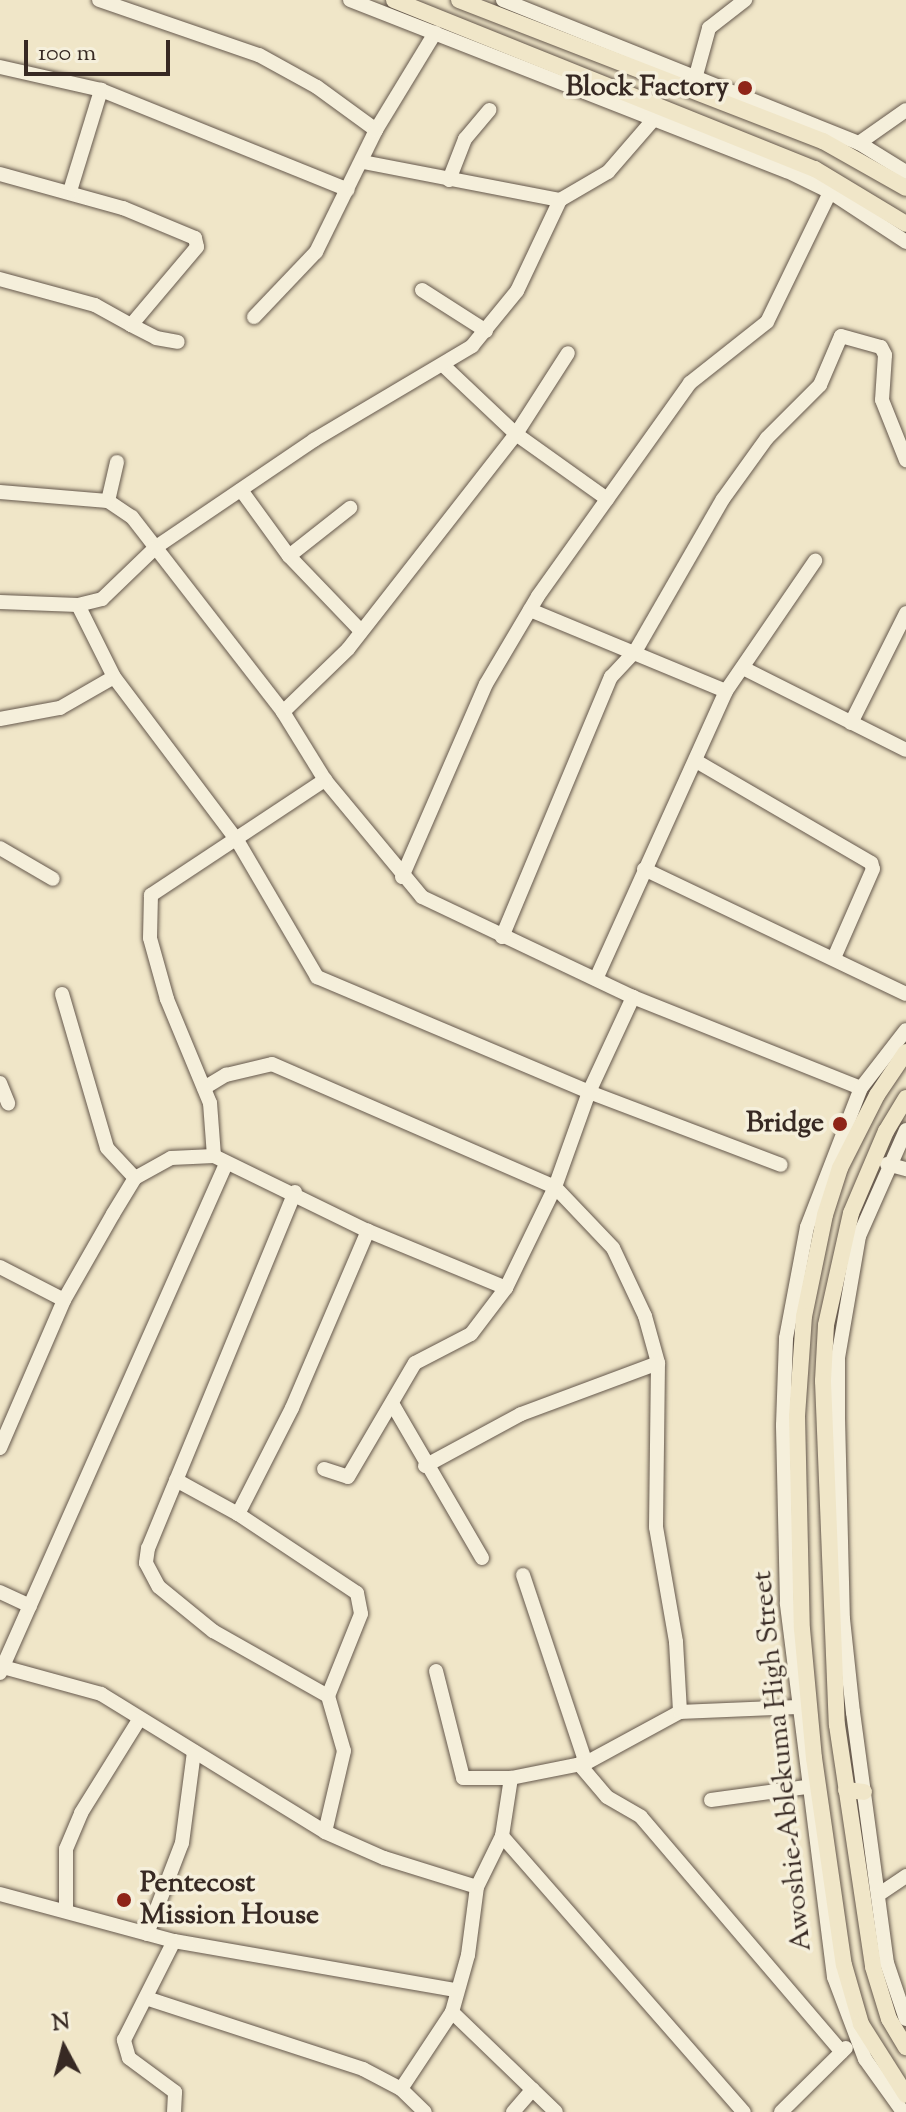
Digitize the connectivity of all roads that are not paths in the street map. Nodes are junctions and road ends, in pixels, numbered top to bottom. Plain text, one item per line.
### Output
1 (99, 0) edge
2 (350, 0) edge
3 (394, 0) edge
4 (503, 0) edge
5 (745, 0) edge
6 (467, 1) edge
7 (528, 4) edge
8 (435, 33) junction
9 (527, 63) junction
10 (0, 67) edge
11 (695, 79) junction
12 (101, 90) junction
13 (489, 110) dead end
14 (761, 110) junction
15 (906, 110) edge
16 (653, 120) junction
17 (376, 130) junction
18 (859, 143) junction
19 (363, 162) junction
20 (906, 172) edge
21 (0, 174) edge
22 (449, 180) junction
23 (906, 188) edge
24 (348, 190) junction
25 (70, 191) junction
26 (830, 192) junction
27 (560, 200) junction
28 (906, 224) edge
29 (906, 242) edge
30 (0, 279) edge
31 (422, 290) dead end
32 (254, 317) dead end
33 (131, 325) junction
34 (486, 331) junction
35 (178, 342) dead end
36 (568, 353) dead end
37 (444, 366) junction
38 (516, 434) junction
39 (906, 460) edge
40 (117, 462) dead end
41 (241, 490) junction
42 (0, 492) edge
43 (607, 499) junction
44 (108, 501) junction
45 (350, 508) dead end
46 (156, 547) junction
47 (289, 556) junction
48 (815, 561) dead end
49 (0, 602) edge
50 (78, 605) junction
51 (530, 610) junction
52 (906, 613) edge
53 (359, 629) junction
54 (636, 650) junction
55 (743, 668) junction
56 (114, 677) junction
57 (726, 691) junction
58 (283, 712) junction
59 (0, 719) edge
60 (851, 723) junction
61 (906, 750) edge
62 (696, 761) junction
63 (325, 780) junction
64 (237, 840) junction
65 (0, 848) edge
66 (644, 869) junction
67 (402, 877) junction
68 (53, 879) dead end
69 (502, 937) junction
70 (834, 958) junction
71 (596, 979) junction
72 (62, 994) dead end
73 (906, 994) edge
74 (633, 997) junction
75 (906, 1030) edge
76 (906, 1052) edge
77 (0, 1083) edge
78 (204, 1088) junction
79 (861, 1088) junction
80 (589, 1092) junction
81 (906, 1098) edge
82 (8, 1103) dead end
83 (906, 1130) edge
84 (220, 1160) junction
85 (887, 1164) junction
86 (781, 1165) dead end
87 (906, 1169) edge
88 (135, 1178) junction
89 (555, 1187) junction
90 (295, 1192) junction
91 (368, 1231) junction
92 (0, 1267) edge
93 (506, 1288) junction
94 (64, 1300) junction
95 (658, 1363) junction
96 (393, 1405) junction
97 (0, 1448) edge
98 (425, 1466) junction
99 (324, 1469) dead end
100 (176, 1480) junction
101 (238, 1514) junction
102 (482, 1558) dead end
103 (835, 1572) junction
104 (523, 1575) dead end
105 (0, 1592) edge
106 (30, 1606) junction
107 (830, 1627) junction
108 (802, 1629) junction
109 (1, 1670) edge
110 (436, 1671) dead end
111 (328, 1696) junction
112 (797, 1707) junction
113 (680, 1712) junction
114 (139, 1720) junction
115 (194, 1752) junction
116 (583, 1763) junction
117 (511, 1778) junction
118 (806, 1787) junction
119 (846, 1790) junction
120 (864, 1792) junction
121 (711, 1800) dead end
122 (325, 1832) junction
123 (502, 1836) junction
124 (906, 1876) edge
125 (477, 1887) junction
126 (0, 1894) edge
127 (878, 1895) junction
128 (66, 1909) junction
129 (147, 1934) junction
130 (174, 1941) junction
131 (456, 1990) junction
132 (149, 1999) junction
133 (452, 2012) junction
134 (906, 2019) edge
135 (855, 2039) junction
136 (906, 2047) edge
137 (842, 2052) junction
138 (401, 2089) junction
139 (533, 2089) junction
140 (906, 2095) edge
141 (174, 2112) edge
142 (425, 2112) edge
143 (513, 2112) edge
144 (556, 2112) edge
145 (744, 2112) edge
146 (781, 2112) edge
147 (903, 2112) edge

1 - 17 street
2 - 8 street
3 - 9 main road
4 - 7 street
5 - 11 street
6 - 14 main road
7 - 11 street
8 - 9 street
8 - 17 street
9 - 16 street
9 - 28 main road
10 - 12 street
11 - 14 street
12 - 24 street
12 - 25 street
13 - 22 street
14 - 18 street
14 - 23 main road
15 - 18 street
16 - 26 street
16 - 27 street
17 - 19 street
18 - 20 street
19 - 22 street
19 - 24 street
21 - 25 street
22 - 27 street
24 - 32 street
25 - 33 street
26 - 29 street
26 - 43 street
27 - 34 street
30 - 33 street
31 - 34 street
33 - 35 street
34 - 37 street
36 - 38 street
37 - 38 street
37 - 41 street
38 - 43 street
38 - 53 street
39 - 54 street
40 - 44 street
41 - 46 street
41 - 47 street
42 - 44 street
43 - 51 street
44 - 46 street
45 - 47 street
46 - 50 street
46 - 58 street
47 - 53 street
48 - 55 street
49 - 50 street
50 - 56 street
51 - 54 street
51 - 67 street
52 - 60 street
53 - 58 street
54 - 57 street
54 - 69 street
55 - 57 street
55 - 60 street
56 - 59 street
56 - 64 street
57 - 62 street
58 - 63 street
60 - 61 street
62 - 66 street
62 - 70 street
63 - 64 street
63 - 67 street
64 - 78 street
64 - 80 street
65 - 68 street
66 - 70 street
66 - 71 street
67 - 69 street
69 - 71 street
70 - 73 street
71 - 74 street
72 - 88 street
74 - 79 street
74 - 80 street
75 - 79 street, Awoshie-Ablekuma High Street
76 - 108 main road, Awoshie-Ablekuma High Street
77 - 82 street
78 - 84 street
78 - 89 street
79 - 112 street, Awoshie-Ablekuma High Street
80 - 86 street
80 - 89 street
81 - 103 main road, Awoshie-Ablekuma High Street
83 - 85 street, Awoshie-Ablekuma High Street
84 - 88 street
84 - 90 street
84 - 106 street
85 - 87 street
85 - 103 street, Awoshie-Ablekuma High Street
88 - 94 street
89 - 93 street
89 - 95 street
90 - 91 street
90 - 100 street
91 - 93 street
91 - 101 street
92 - 94 street
93 - 96 street
94 - 97 street
95 - 98 street
95 - 113 street
96 - 98 street
96 - 99 street
98 - 102 street
100 - 101 street
100 - 111 street
101 - 111 street
103 - 107 main road, Awoshie-Ablekuma High Street
103 - 120 street, Awoshie-Ablekuma High Street
104 - 116 street
105 - 106 street
106 - 109 street
107 - 108 main road
107 - 119 main road, Awoshie-Ablekuma High Street
108 - 140 main road, Awoshie-Ablekuma High Street
109 - 114 street
110 - 117 street
111 - 122 street
112 - 113 street
112 - 118 street, Awoshie-Ablekuma High Street
113 - 116 street
114 - 115 street
114 - 128 street
115 - 122 street
115 - 129 street
116 - 117 street
116 - 137 street
117 - 123 street
118 - 121 street
118 - 135 street, Awoshie-Ablekuma High Street
119 - 120 main road
119 - 136 main road, Awoshie-Ablekuma High Street
120 - 127 street, Awoshie-Ablekuma High Street
122 - 125 street
123 - 125 street
123 - 145 street
124 - 127 street
125 - 131 street
126 - 128 street
127 - 134 street, Awoshie-Ablekuma High Street
128 - 129 street
129 - 130 street
130 - 131 street
130 - 132 street
131 - 133 street
132 - 138 street
132 - 141 street
133 - 138 street
133 - 139 street
135 - 137 street
135 - 147 street, Awoshie-Ablekuma High Street
137 - 146 street
138 - 142 street
139 - 143 street
139 - 144 street

